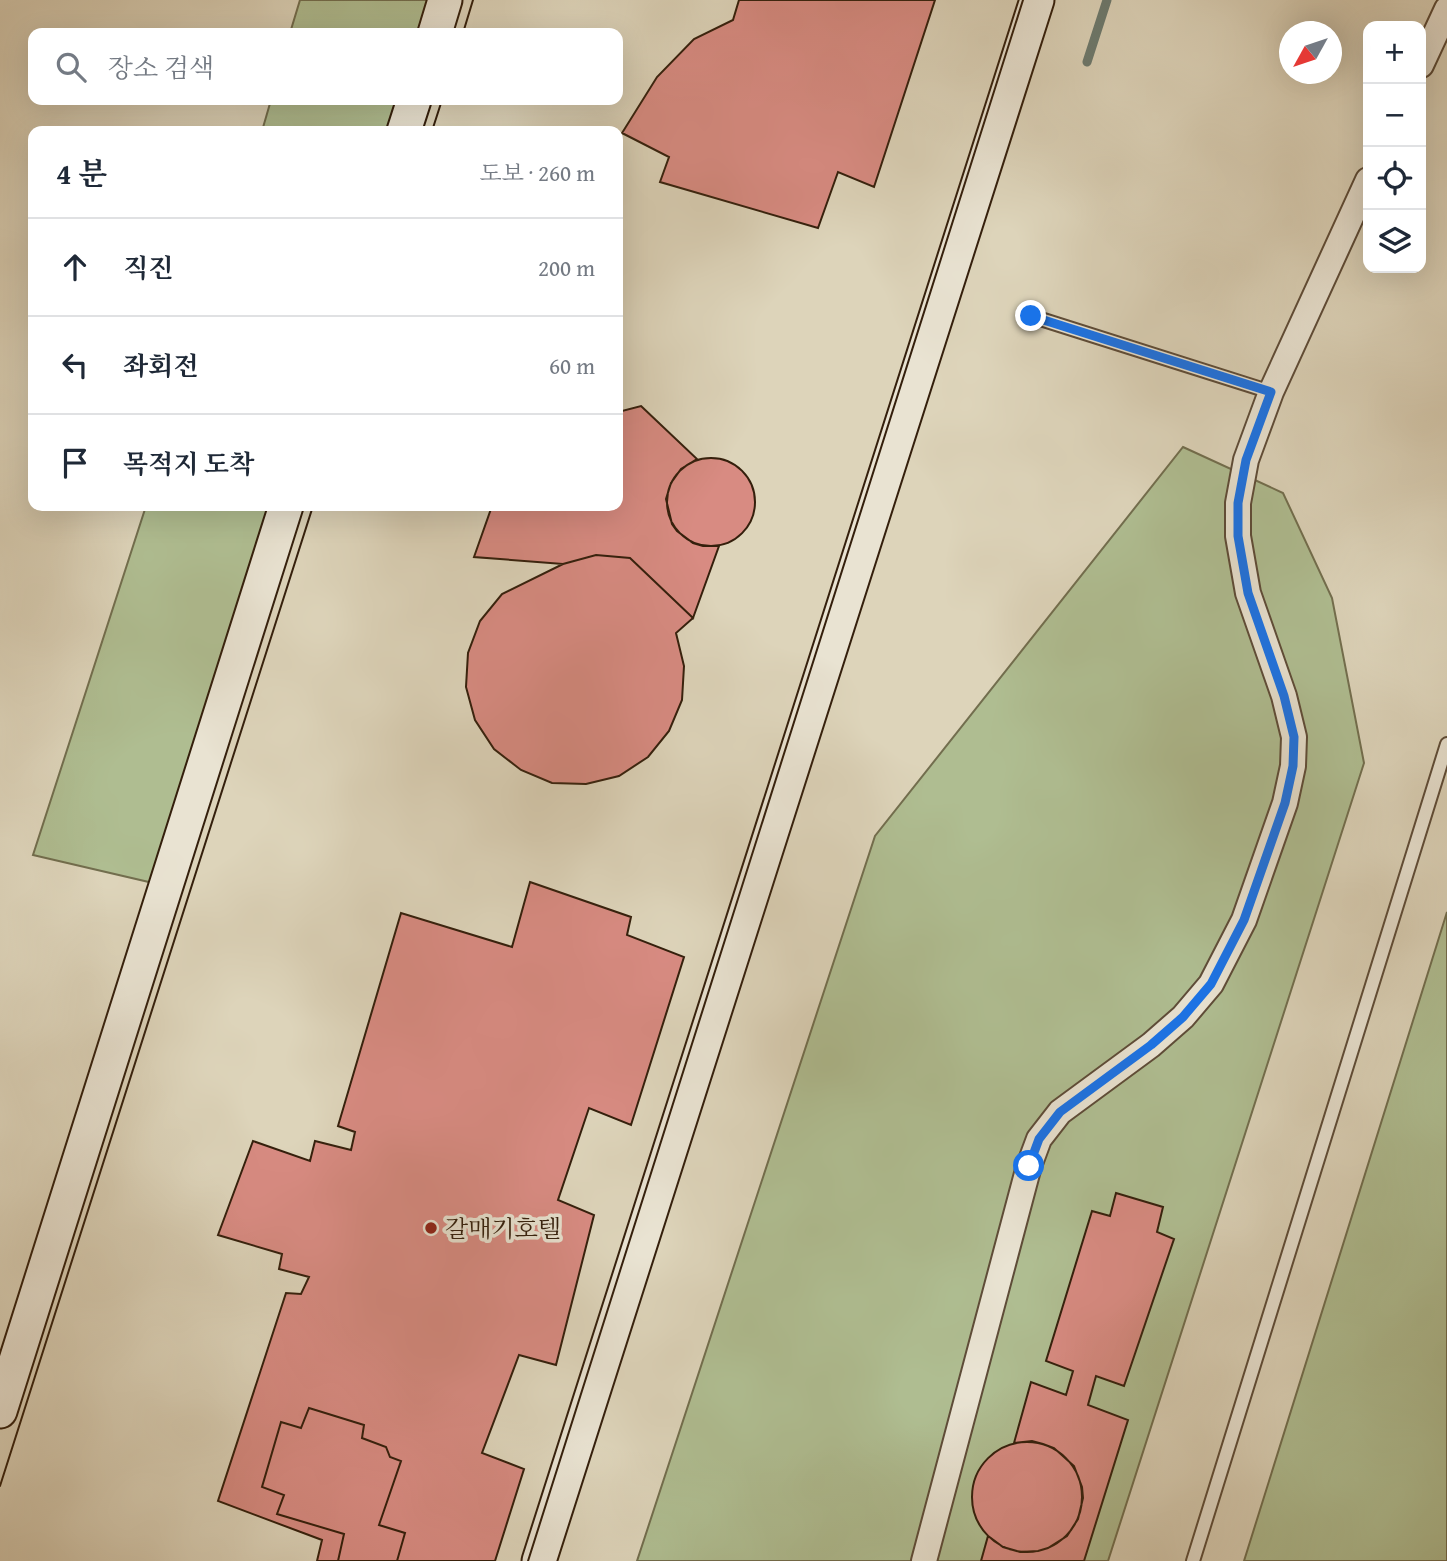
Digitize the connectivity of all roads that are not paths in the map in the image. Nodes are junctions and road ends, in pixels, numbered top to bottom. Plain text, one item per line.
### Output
1 (445, 0) edge
2 (1037, 0) edge
3 (1447, 9) edge
4 (437, 28) edge
5 (1426, 54) edge
6 (412, 105) edge
7 (406, 126) edge
8 (1363, 191) edge
9 (1031, 316) dead end
10 (1271, 392) junction
11 (284, 511) edge
12 (1447, 744) edge
13 (0, 1411) edge
14 (540, 1561) edge
15 (924, 1561) edge
16 (1193, 1561) edge

1 - 4 street
2 - 14 street
3 - 5 street
6 - 7 street
8 - 10 street
9 - 10 lane
10 - 15 street
11 - 13 street
12 - 16 lane

